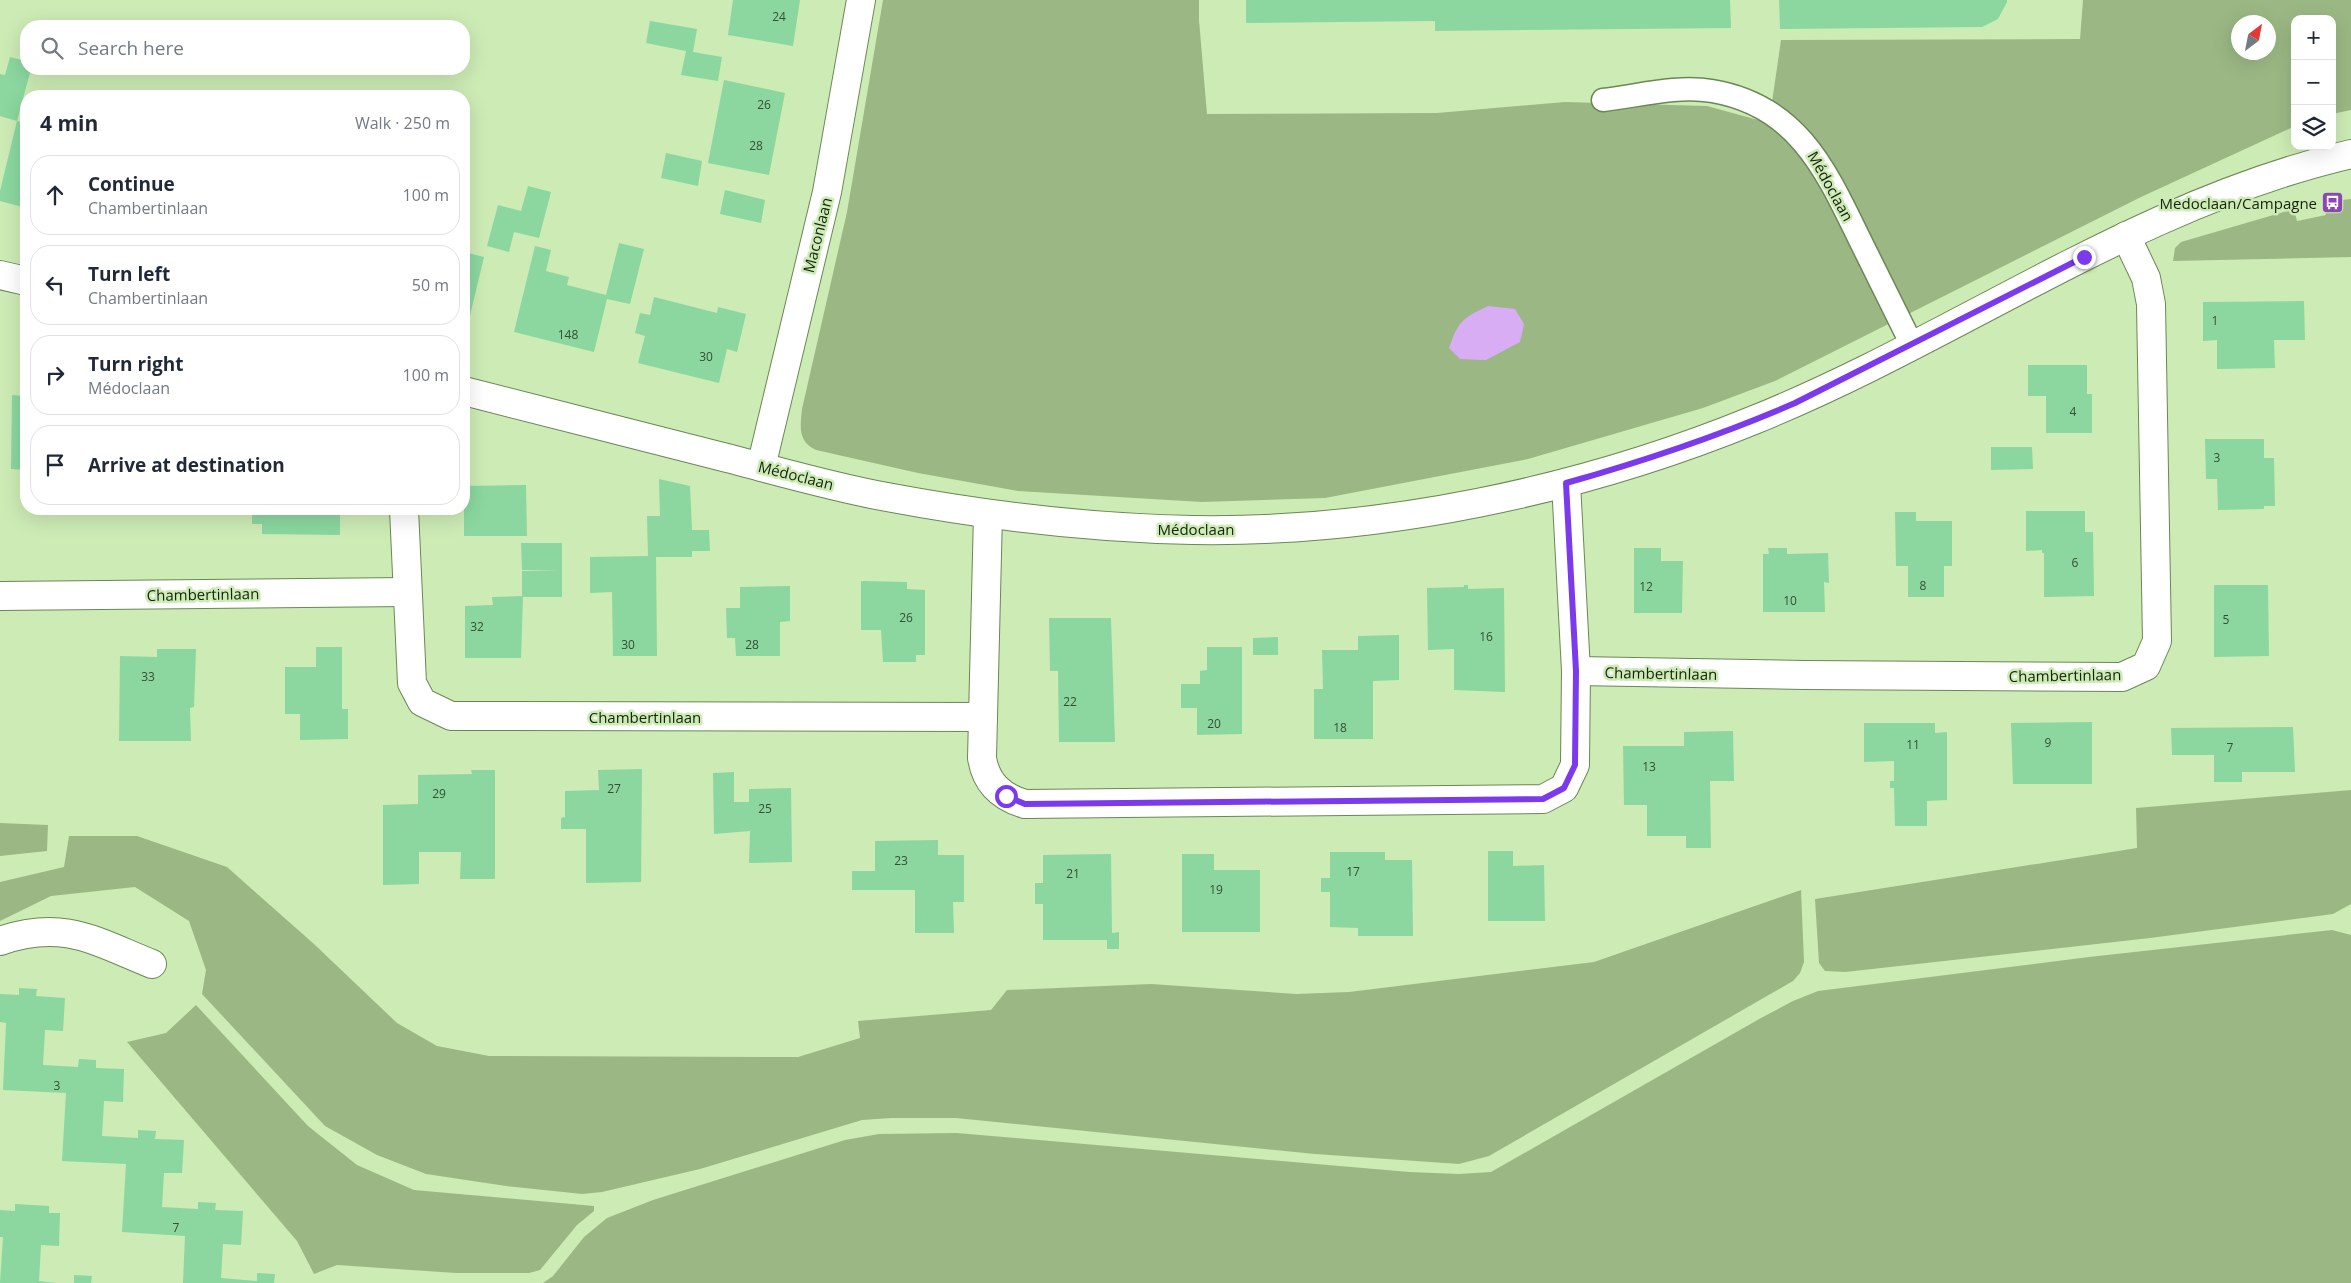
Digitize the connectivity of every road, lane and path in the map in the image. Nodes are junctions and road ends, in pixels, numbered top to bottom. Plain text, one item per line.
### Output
1 (861, 0) edge
2 (1603, 100) dead end
3 (2351, 154) edge
4 (2126, 236) junction
5 (0, 275) edge
6 (20, 280) edge
7 (1912, 345) junction
8 (470, 393) edge
9 (761, 467) junction
10 (1566, 483) junction
11 (988, 514) junction
12 (404, 515) edge
13 (407, 592) junction
14 (0, 596) edge
15 (1576, 671) junction
16 (983, 717) junction
17 (0, 941) edge
18 (152, 964) dead end

1 - 9 street, Maconlaan
2 - 7 lane, Médoclaan
3 - 4 street, Médoclaan
4 - 7 street, Médoclaan
4 - 15 street, Chambertinlaan
5 - 6 street
7 - 10 street, Médoclaan
8 - 9 street, Médoclaan
9 - 11 street, Médoclaan
10 - 11 street, Médoclaan
10 - 15 street
11 - 16 street
12 - 13 street, Chambertinlaan
13 - 14 street, Chambertinlaan
13 - 16 street, Chambertinlaan
15 - 16 street
17 - 18 street

